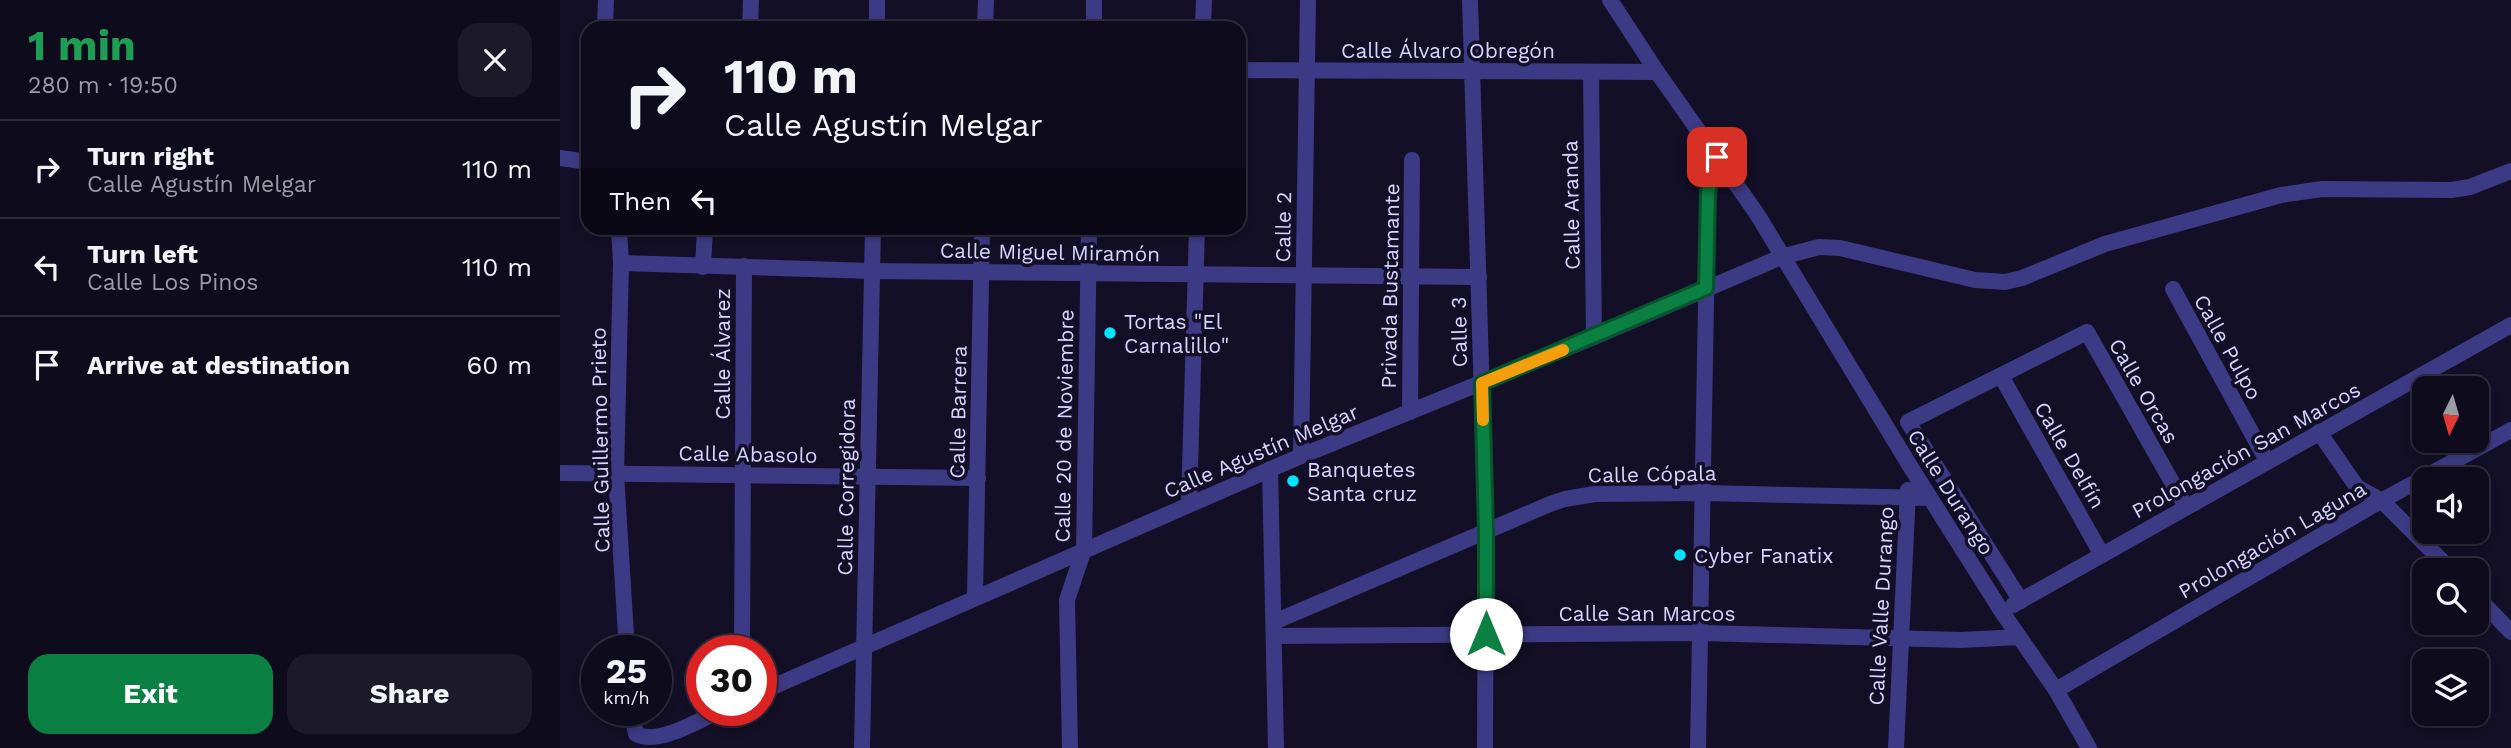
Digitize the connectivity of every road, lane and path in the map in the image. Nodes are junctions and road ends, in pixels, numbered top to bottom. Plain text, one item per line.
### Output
1 (606, 0) edge
2 (751, 0) edge
3 (877, 0) edge
4 (986, 0) edge
5 (1094, 0) edge
6 (1204, 0) edge
7 (1308, 0) edge
8 (1470, 0) edge
9 (1610, 0) edge
10 (605, 21) edge
11 (750, 21) edge
12 (877, 21) edge
13 (985, 21) edge
14 (1094, 21) edge
15 (1203, 21) edge
16 (1246, 70) edge
17 (1307, 70) junction
18 (1473, 71) junction
19 (1657, 72) junction
20 (1591, 73) junction
21 (1717, 157) junction
22 (560, 158) edge
23 (1412, 160) dead end
24 (581, 161) edge
25 (2511, 171) edge
26 (619, 235) edge
27 (705, 235) edge
28 (873, 235) edge
29 (982, 235) edge
30 (1088, 235) edge
31 (1197, 235) edge
32 (1781, 257) junction
33 (621, 263) junction
34 (744, 266) junction
35 (703, 267) junction
36 (872, 271) junction
37 (981, 272) junction
38 (1087, 273) junction
39 (1196, 275) junction
40 (1303, 275) junction
41 (1410, 276) junction
42 (1479, 277) junction
43 (1706, 288) junction
44 (2173, 289) dead end
45 (2511, 325) edge
46 (1594, 337) junction
47 (2001, 376) junction
48 (1482, 383) junction
49 (1410, 412) junction
50 (2511, 430) edge
51 (2319, 432) junction
52 (1301, 456) junction
53 (2267, 461) junction
54 (1910, 467) junction
55 (1270, 469) junction
56 (560, 472) edge
57 (617, 474) junction
58 (742, 475) junction
59 (867, 477) junction
60 (978, 478) junction
61 (1704, 493) junction
62 (1907, 498) junction
63 (1930, 498) junction
64 (2382, 500) junction
65 (1189, 504) junction
66 (2186, 507) junction
67 (1486, 532) junction
68 (1084, 549) junction
69 (2102, 555) junction
70 (2439, 558) edge
71 (975, 597) junction
72 (2021, 601) junction
73 (2489, 609) edge
74 (2002, 612) junction
75 (1274, 629) junction
76 (2511, 632) edge
77 (1701, 633) junction
78 (1486, 634) junction
79 (626, 635) edge
80 (742, 635) edge
81 (2019, 637) junction
82 (1901, 638) junction
83 (863, 648) junction
84 (777, 685) edge
85 (2056, 690) junction
86 (634, 726) edge
87 (694, 726) edge
88 (668, 741) edge
89 (862, 748) edge
90 (1070, 748) edge
91 (1276, 748) edge
92 (1485, 748) edge
93 (1698, 748) edge
94 (1896, 748) edge
95 (2089, 748) edge

1 - 10 street
2 - 11 street
3 - 12 street
4 - 13 street
5 - 14 street
6 - 15 street
7 - 17 street, Calle 2
8 - 18 street, Calle 3
9 - 19 street, Calle Durango
16 - 17 street, Calle Álvaro Obregón
17 - 18 street, Calle Álvaro Obregón
17 - 40 street, Calle 2
18 - 20 street, Calle Álvaro Obregón
18 - 42 street, Calle 3
19 - 20 street, Calle Álvaro Obregón
19 - 21 street, Calle Durango
20 - 46 street, Calle Aranda
21 - 32 street, Calle Durango
21 - 43 street
22 - 24 street
23 - 41 street, Privada Bustamante
25 - 32 street, Calle Agustín Melgar
26 - 33 street, Calle Guillermo Prieto
27 - 35 street
28 - 36 street, Calle Corregidora
29 - 37 street, Calle Barrera
30 - 38 street, Calle 20 de Noviembre
31 - 39 street
32 - 43 street, Calle Agustín Melgar
32 - 54 street, Calle Durango
33 - 35 street, Calle Miguel Miramón
33 - 57 street, Calle Guillermo Prieto
34 - 35 street, Calle Miguel Miramón
34 - 36 street, Calle Miguel Miramón
34 - 58 street, Calle Álvarez
36 - 37 street, Calle Miguel Miramón
36 - 59 street, Calle Corregidora
37 - 38 street, Calle Miguel Miramón
37 - 60 street, Calle Barrera
38 - 39 street, Calle Miguel Miramón
38 - 68 street, Calle 20 de Noviembre
39 - 40 street, Calle Miguel Miramón
39 - 65 street
40 - 41 street, Calle Miguel Miramón
40 - 52 street, Calle 2
41 - 42 street, Calle Miguel Miramón
41 - 49 street, Privada Bustamante
42 - 48 street, Calle 3
43 - 46 street, Calle Agustín Melgar
43 - 61 street
44 - 53 street, Calle Pulpo
45 - 51 street, Prolongación San Marcos
46 - 48 street, Calle Agustín Melgar
47 - 66 street, Calle Orcas
47 - 69 street, Calle Delfín
47 - 72 street
48 - 49 street, Calle Agustín Melgar
48 - 67 street, Calle 3
49 - 52 street, Calle Agustín Melgar
50 - 64 street, Prolongación Laguna
51 - 53 street, Prolongación San Marcos
51 - 64 street
52 - 55 street, Calle Agustín Melgar
53 - 66 street, Prolongación San Marcos
54 - 62 street, Calle Valle Durango
54 - 63 street, Calle Durango
55 - 65 street, Calle Agustín Melgar
55 - 75 street
56 - 57 street, Calle Abasolo
57 - 58 street, Calle Abasolo
57 - 79 street, Calle Guillermo Prieto
58 - 59 street, Calle Abasolo
58 - 80 street, Calle Álvarez
59 - 60 street, Calle Abasolo
59 - 83 street, Calle Corregidora
60 - 71 street, Calle Barrera
61 - 62 street, Calle Cópala
61 - 67 street, Calle Cópala
61 - 77 street
62 - 63 street, Calle Cópala
62 - 82 street, Calle Valle Durango
63 - 74 street, Calle Durango
64 - 70 street
64 - 85 street, Prolongación Laguna
65 - 68 street, Calle Agustín Melgar
66 - 69 street, Prolongación San Marcos
67 - 75 street, Calle Cópala
67 - 78 street, Calle 3
68 - 71 street, Calle Agustín Melgar
68 - 90 street, Calle 20 de Noviembre
69 - 72 street, Prolongación San Marcos
71 - 83 street, Calle Agustín Melgar
72 - 74 street, Prolongación San Marcos
73 - 76 street
74 - 81 street, Calle Durango
75 - 78 street, Calle San Marcos
75 - 91 street
77 - 78 street, Calle San Marcos
77 - 82 street, Calle San Marcos
77 - 93 street
78 - 92 street, Calle 3
81 - 82 street, Calle San Marcos
81 - 85 street, Calle Durango
82 - 94 street, Calle Valle Durango
83 - 84 street, Calle Agustín Melgar
83 - 89 street, Calle Corregidora
85 - 95 street, Calle Durango
86 - 88 street
87 - 88 street

